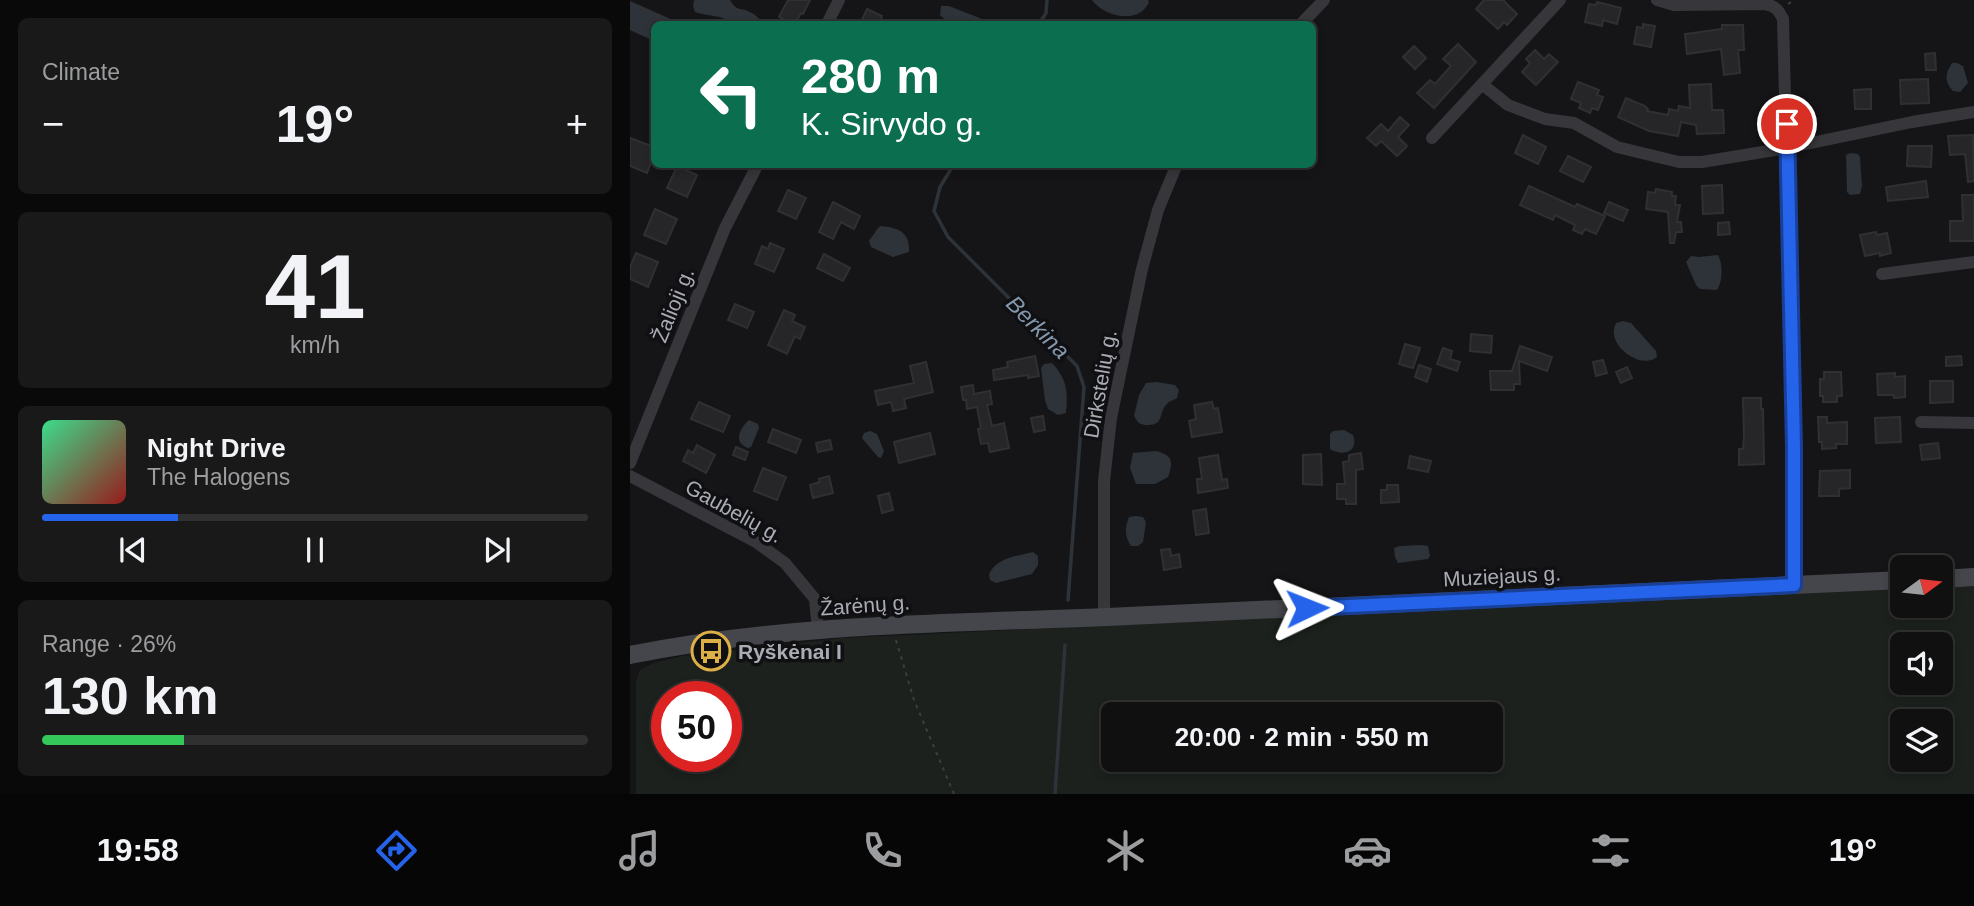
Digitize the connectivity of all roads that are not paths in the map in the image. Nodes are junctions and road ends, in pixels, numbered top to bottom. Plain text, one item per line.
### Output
1 (839, 0) edge
2 (1324, 0) edge
3 (1560, 0) edge
4 (1657, 0) edge
5 (828, 21) edge
6 (1304, 21) edge
7 (1482, 84) junction
8 (1974, 112) edge
9 (1432, 138) dead end
10 (1787, 148) junction
11 (756, 168) edge
12 (1175, 168) edge
13 (1974, 262) edge
14 (1882, 274) dead end
15 (1922, 422) dead end
16 (1974, 422) edge
17 (630, 463) edge
18 (630, 476) edge
19 (1974, 577) edge
20 (1953, 578) edge
21 (1890, 581) edge
22 (1794, 585) junction
23 (1104, 618) junction
24 (818, 631) junction
25 (630, 655) edge

1 - 5 street
2 - 6 street
3 - 7 street
4 - 10 street
7 - 9 street
7 - 10 street
8 - 10 street
10 - 22 street
11 - 17 street, Žalioji g.
12 - 23 street, Dirkstelių g.
13 - 14 street
15 - 16 street
18 - 24 street, Gaubelių g.
19 - 20 main road
21 - 22 main road, Muziejaus g.
22 - 23 main road, Muziejaus g.
23 - 24 main road, Žarėnų g.
24 - 25 main road, Žarėnų g.

